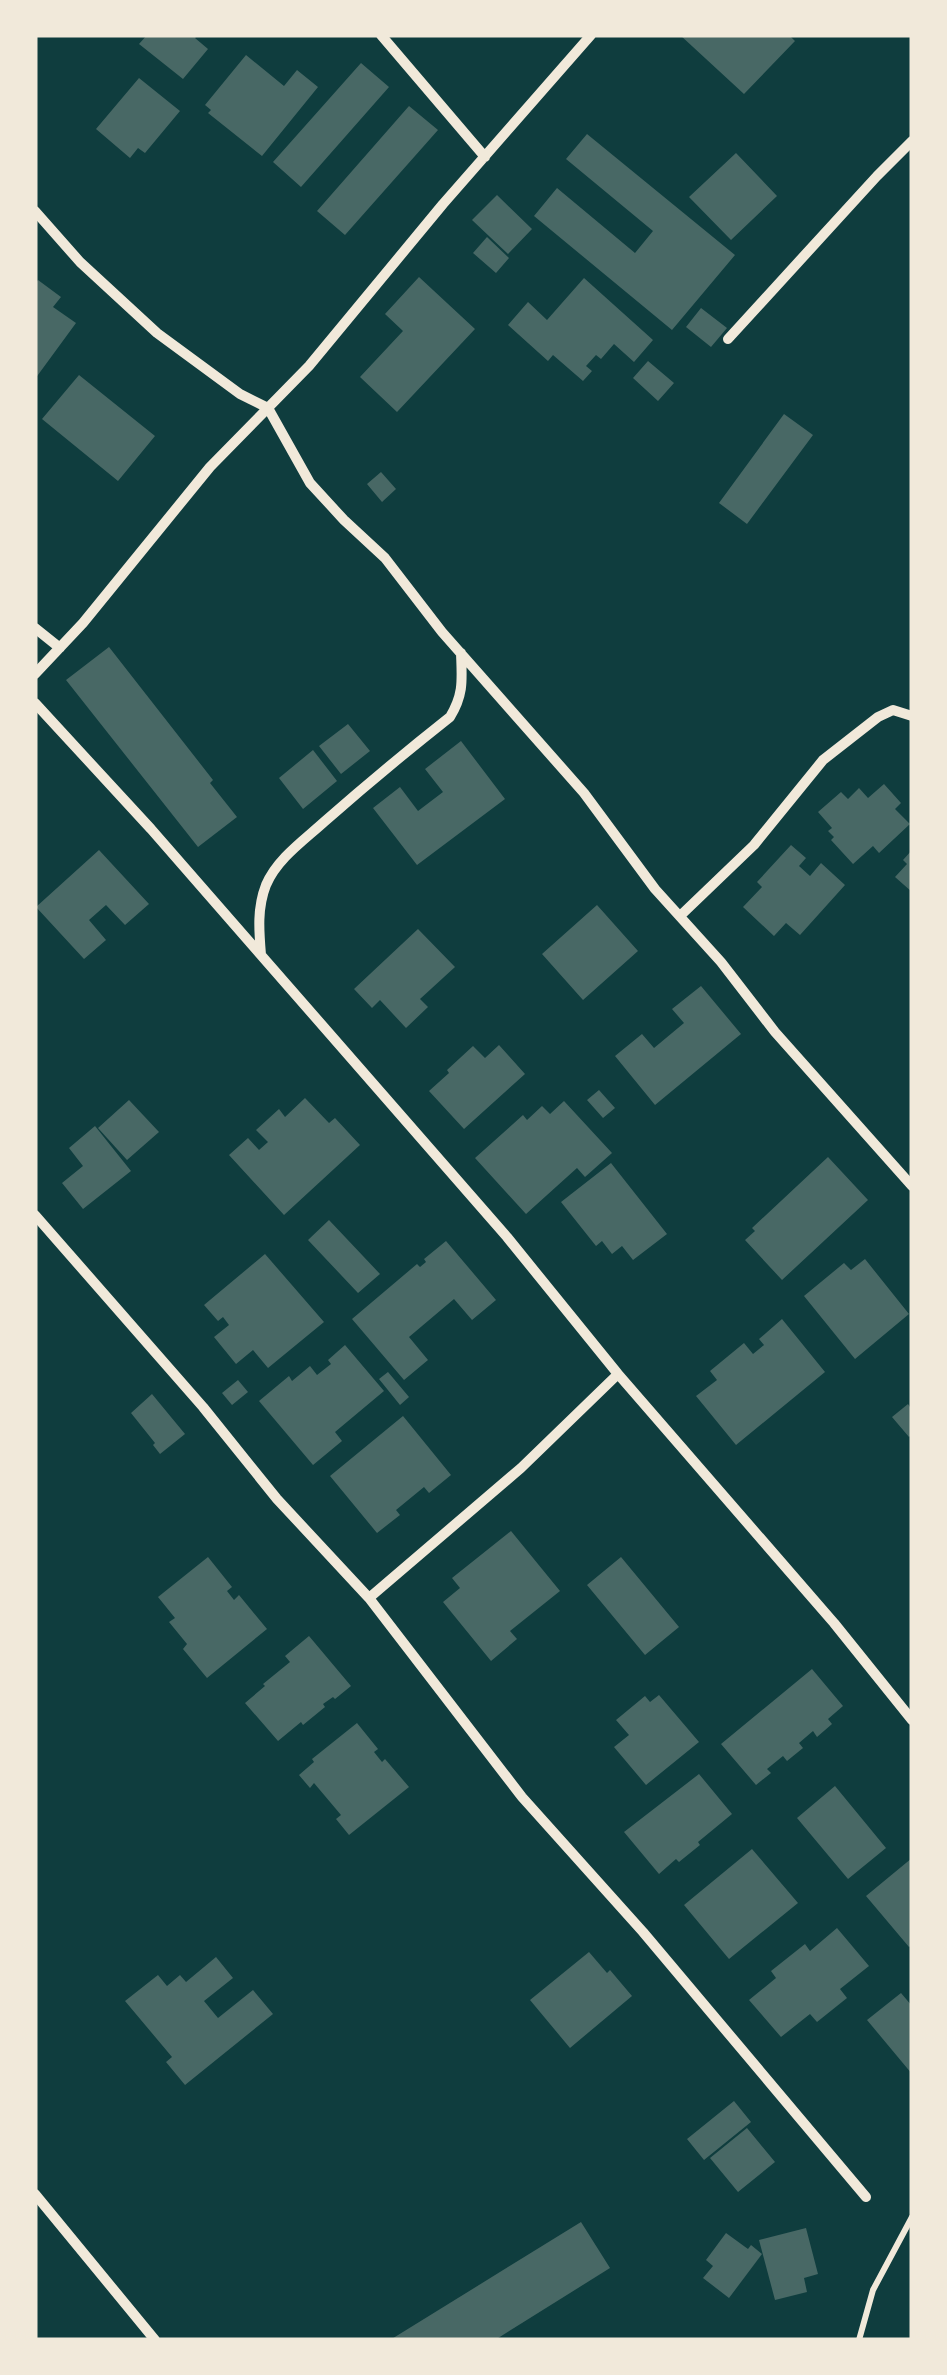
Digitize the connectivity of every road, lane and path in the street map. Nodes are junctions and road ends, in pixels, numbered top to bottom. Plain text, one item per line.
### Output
1 (381, 35) edge
2 (591, 35) edge
3 (912, 141) edge
4 (485, 157) junction
5 (35, 210) edge
6 (728, 340) dead end
7 (268, 408) junction
8 (35, 628) edge
9 (60, 648) junction
10 (460, 653) junction
11 (35, 674) edge
12 (35, 703) edge
13 (912, 716) edge
14 (680, 916) junction
15 (261, 956) junction
16 (912, 1186) edge
17 (35, 1215) edge
18 (618, 1374) junction
19 (369, 1598) junction
20 (912, 1720) edge
21 (35, 2194) edge
22 (866, 2197) dead end
23 (912, 2217) edge
24 (156, 2340) edge
25 (859, 2340) edge

1 - 4 street
2 - 4 street
3 - 6 street
4 - 7 street
5 - 7 street
7 - 9 street
7 - 10 street
8 - 9 street
9 - 11 street
10 - 14 street
10 - 15 street
12 - 15 street
13 - 14 street
14 - 16 street
15 - 18 street
17 - 19 street
18 - 19 street
18 - 20 street
19 - 22 street
21 - 24 street
23 - 25 lane

